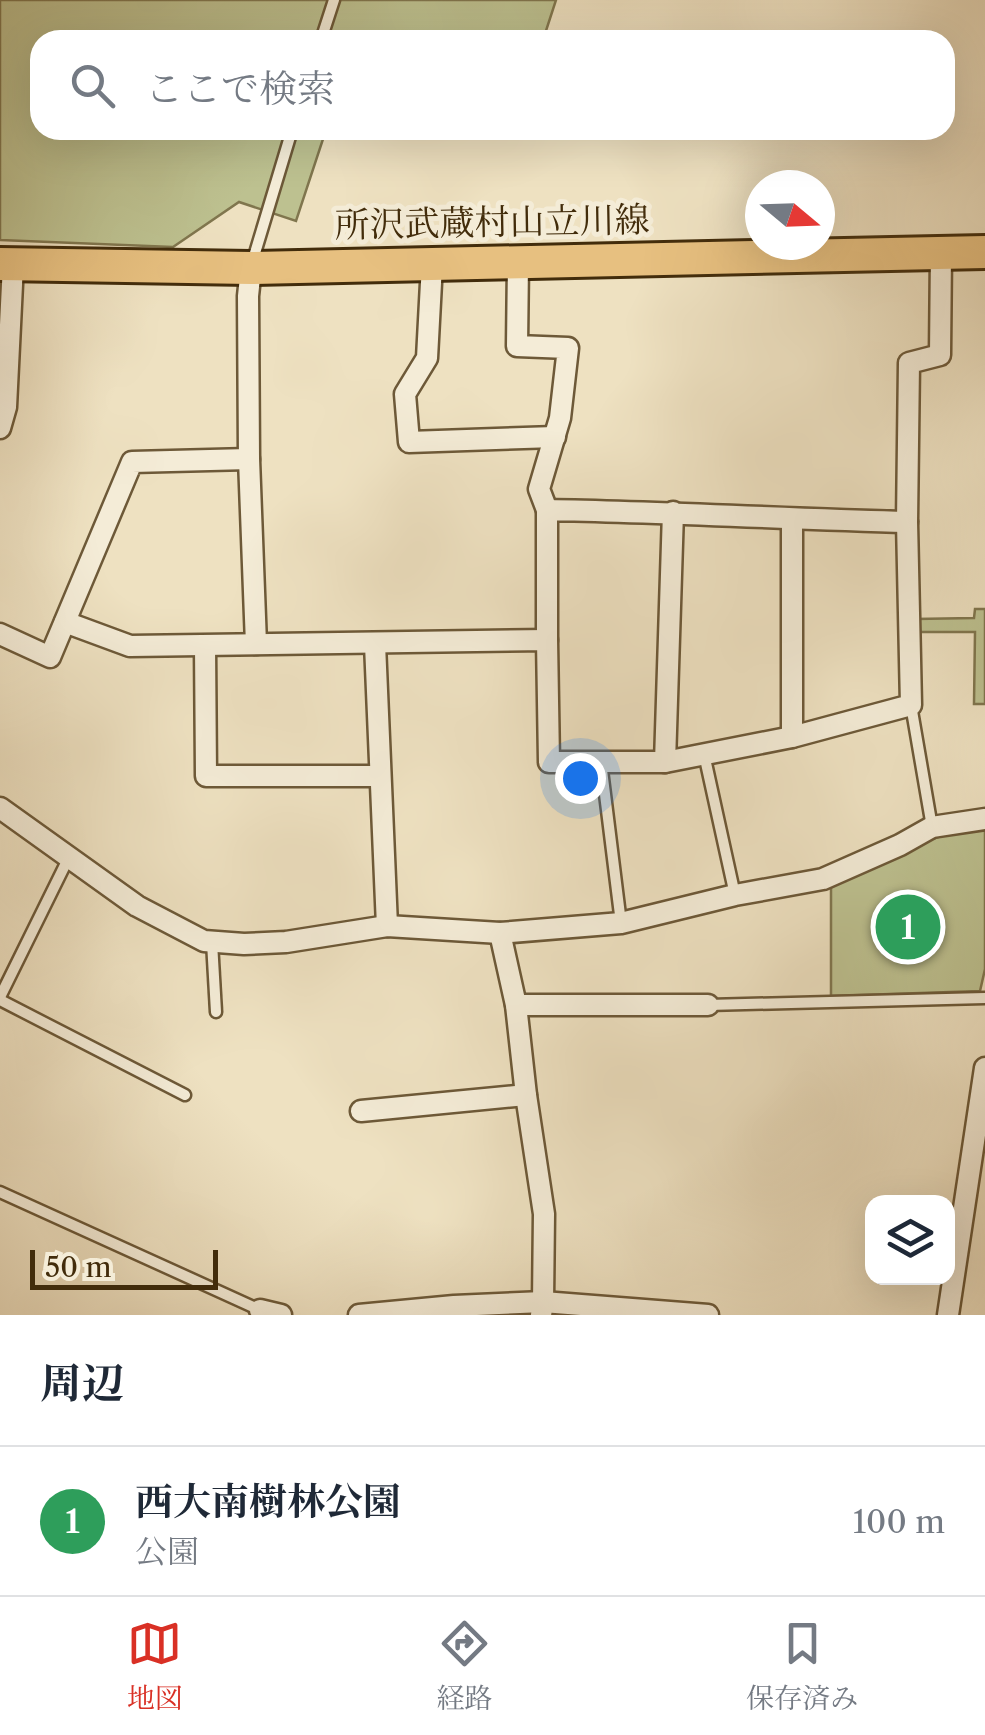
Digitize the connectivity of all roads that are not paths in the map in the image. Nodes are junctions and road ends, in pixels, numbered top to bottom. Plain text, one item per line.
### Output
1 (334, 0) edge
2 (324, 30) edge
3 (289, 140) edge
4 (985, 252) edge
5 (941, 253) junction
6 (518, 262) junction
7 (6, 264) edge
8 (432, 264) junction
9 (251, 268) junction
10 (0, 428) edge
11 (554, 438) junction
12 (249, 459) junction
13 (547, 510) junction
14 (673, 512) junction
15 (792, 519) junction
16 (908, 522) junction
17 (66, 622) junction
18 (0, 634) edge
19 (548, 640) junction
20 (256, 644) junction
21 (374, 644) junction
22 (205, 646) junction
23 (911, 705) junction
24 (792, 737) junction
25 (704, 754) junction
26 (601, 762) junction
27 (665, 762) junction
28 (380, 776) junction
29 (0, 808) edge
30 (985, 819) edge
31 (932, 827) junction
32 (70, 856) junction
33 (735, 895) junction
34 (621, 923) junction
35 (387, 926) junction
36 (500, 933) junction
37 (212, 942) junction
38 (985, 998) edge
39 (0, 999) edge
40 (516, 1004) junction
41 (708, 1005) joint
42 (216, 1012) dead end
43 (985, 1068) edge
44 (185, 1095) dead end
45 (526, 1095) junction
46 (362, 1112) dead end
47 (0, 1192) edge
48 (542, 1309) edge
49 (260, 1310) joint
50 (282, 1315) edge
51 (359, 1315) edge
52 (708, 1315) edge
53 (948, 1315) edge

1 - 2 lane
3 - 9 lane
4 - 5 main road, 所沢武蔵村山立川線
5 - 6 main road, 所沢武蔵村山立川線
5 - 16 street
6 - 8 main road, 所沢武蔵村山立川線
6 - 11 street
7 - 9 main road, 所沢武蔵村山立川線
7 - 10 street
8 - 9 main road, 所沢武蔵村山立川線
8 - 11 street
9 - 12 street
11 - 13 street
12 - 17 street
12 - 20 street
13 - 14 street
13 - 19 street
14 - 15 street
14 - 27 street
15 - 16 street
15 - 24 street
16 - 23 street
17 - 18 street
17 - 22 street
19 - 21 street
19 - 26 street
20 - 21 street
20 - 22 street
21 - 28 street
22 - 28 street
23 - 24 street
23 - 31 lane
24 - 25 street
25 - 27 street
25 - 33 lane
26 - 27 street
26 - 34 lane
28 - 35 street
29 - 32 street
30 - 31 street
31 - 33 street
32 - 37 street
32 - 39 lane
33 - 34 street
34 - 36 street
35 - 36 street
35 - 37 street
36 - 40 street
37 - 42 lane
38 - 41 lane
39 - 44 lane
40 - 41 street
40 - 45 street
43 - 53 street
45 - 46 street
45 - 48 street
47 - 49 lane
48 - 51 street
48 - 52 street
49 - 50 street

